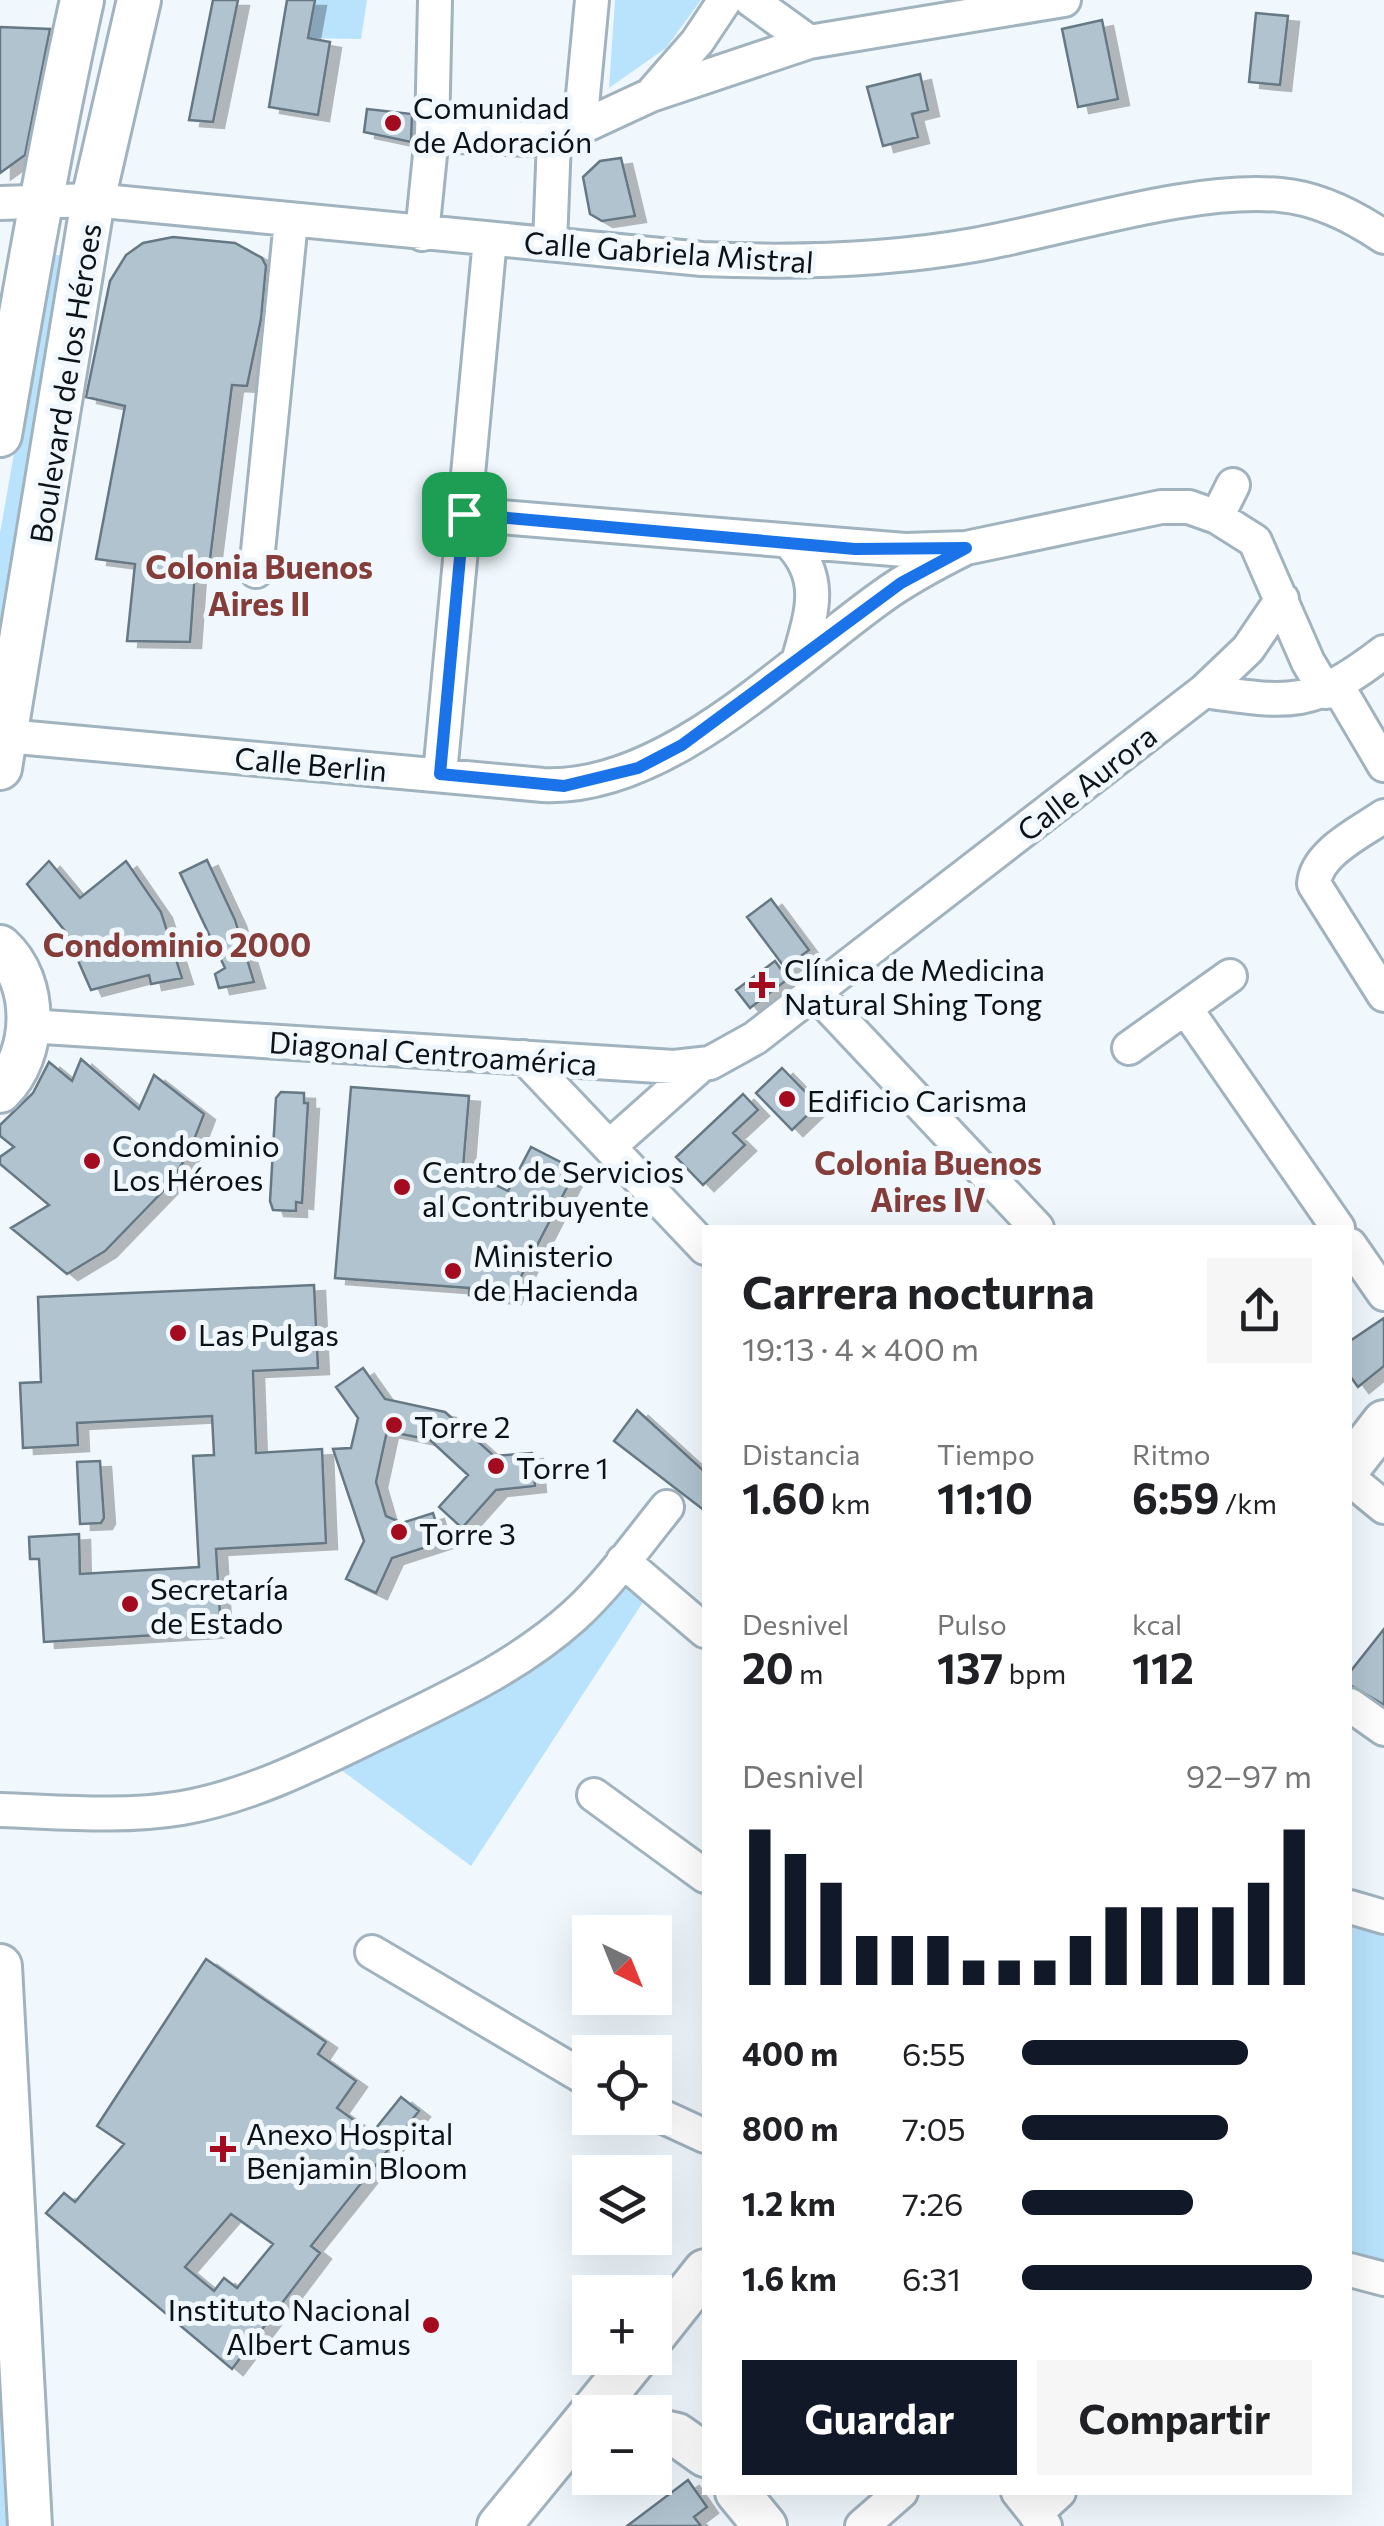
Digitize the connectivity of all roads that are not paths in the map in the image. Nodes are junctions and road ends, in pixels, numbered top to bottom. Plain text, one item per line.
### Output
1 (82, 0) edge
2 (138, 0) edge
3 (435, 0) edge
4 (592, 0) edge
5 (725, 0) edge
6 (751, 0) edge
7 (1064, 0) edge
8 (808, 42) junction
9 (651, 95) junction
10 (567, 134) junction
11 (432, 135) junction
12 (93, 200) junction
13 (19, 202) edge
14 (291, 221) junction
15 (1383, 232) edge
16 (422, 234) junction
17 (490, 239) junction
18 (550, 244) junction
19 (0, 435) edge
20 (1232, 485) dead end
21 (464, 514) junction
22 (1217, 516) junction
23 (790, 543) junction
24 (966, 548) junction
25 (256, 571) dead end
26 (1282, 599) junction
27 (1384, 652) edge
28 (799, 658) junction
29 (1332, 689) junction
30 (1204, 692) junction
31 (3, 752) edge
32 (1384, 765) edge
33 (440, 774) junction
34 (1384, 816) edge
35 (0, 947) edge
36 (1230, 976) dead end
37 (815, 992) junction
38 (1384, 996) edge
39 (1186, 1009) junction
40 (28, 1026) junction
41 (1129, 1048) dead end
42 (524, 1057) junction
43 (700, 1066) junction
44 (0, 1091) edge
45 (610, 1146) junction
46 (1034, 1225) edge
47 (1336, 1225) edge
48 (702, 1245) edge
49 (1352, 1248) edge
50 (1384, 1294) edge
51 (1384, 1422) edge
52 (1352, 1463) edge
53 (1352, 1481) edge
54 (668, 1507) dead end
55 (1384, 1507) edge
56 (623, 1561) junction
57 (702, 1627) edge
58 (1352, 1706) edge
59 (1384, 1728) edge
60 (594, 1795) dead end
61 (0, 1810) edge
62 (702, 1874) edge
63 (1352, 1908) edge
64 (1384, 1917) edge
65 (372, 1952) dead end
66 (0, 1966) edge
67 (572, 2072) edge
68 (672, 2121) edge
69 (4, 2126) edge
70 (702, 2135) edge
71 (1352, 2271) edge
72 (702, 2276) edge
73 (1384, 2279) edge
74 (672, 2313) edge
75 (622, 2375) edge
76 (606, 2395) edge
77 (672, 2435) edge
78 (702, 2452) edge
79 (572, 2453) edge
80 (740, 2495) edge
81 (898, 2495) edge
82 (30, 2526) edge
83 (499, 2526) edge
84 (766, 2526) edge
85 (862, 2526) edge

1 - 13 main road, Boulevard de los Héroes
2 - 12 main road, Boulevard de los Héroes
3 - 11 street
4 - 10 street
5 - 9 street
6 - 8 street
7 - 8 street
8 - 9 street
9 - 10 street
10 - 11 street
10 - 18 street
11 - 16 street
12 - 13 street, Calle Gabriela Mistral
12 - 14 street, Calle Gabriela Mistral
12 - 31 main road, Boulevard de los Héroes
13 - 19 main road, Boulevard de los Héroes
14 - 16 street, Calle Gabriela Mistral
14 - 25 street
15 - 18 street, Calle Gabriela Mistral
16 - 17 street, Calle Gabriela Mistral
17 - 18 street, Calle Gabriela Mistral
17 - 21 street
20 - 22 street
21 - 23 street
21 - 33 street
22 - 24 street
22 - 26 street
23 - 24 street
23 - 28 street
24 - 28 street, Calle Berlin
26 - 29 street
26 - 30 street, Calle Aurora
27 - 29 street
28 - 33 street, Calle Berlin
29 - 30 street
29 - 32 street
30 - 37 street, Calle Aurora
31 - 33 street, Calle Berlin
34 - 38 street
35 - 40 main road
36 - 39 street
37 - 43 street, Diagonal Centroamérica
37 - 46 street
39 - 41 street
39 - 47 street
40 - 42 street, Diagonal Centroamérica
40 - 44 main road
42 - 43 street, Diagonal Centroamérica
42 - 45 street
43 - 45 street
45 - 48 street
49 - 50 street
51 - 52 main road
53 - 55 street
54 - 56 street
56 - 57 street
56 - 61 street
58 - 59 street
60 - 62 street
63 - 64 street
65 - 67 street
66 - 69 main road
68 - 70 street
69 - 82 main road
71 - 73 street
72 - 74 main road
75 - 76 main road
77 - 78 main road
79 - 83 main road
80 - 84 main road
81 - 85 street

